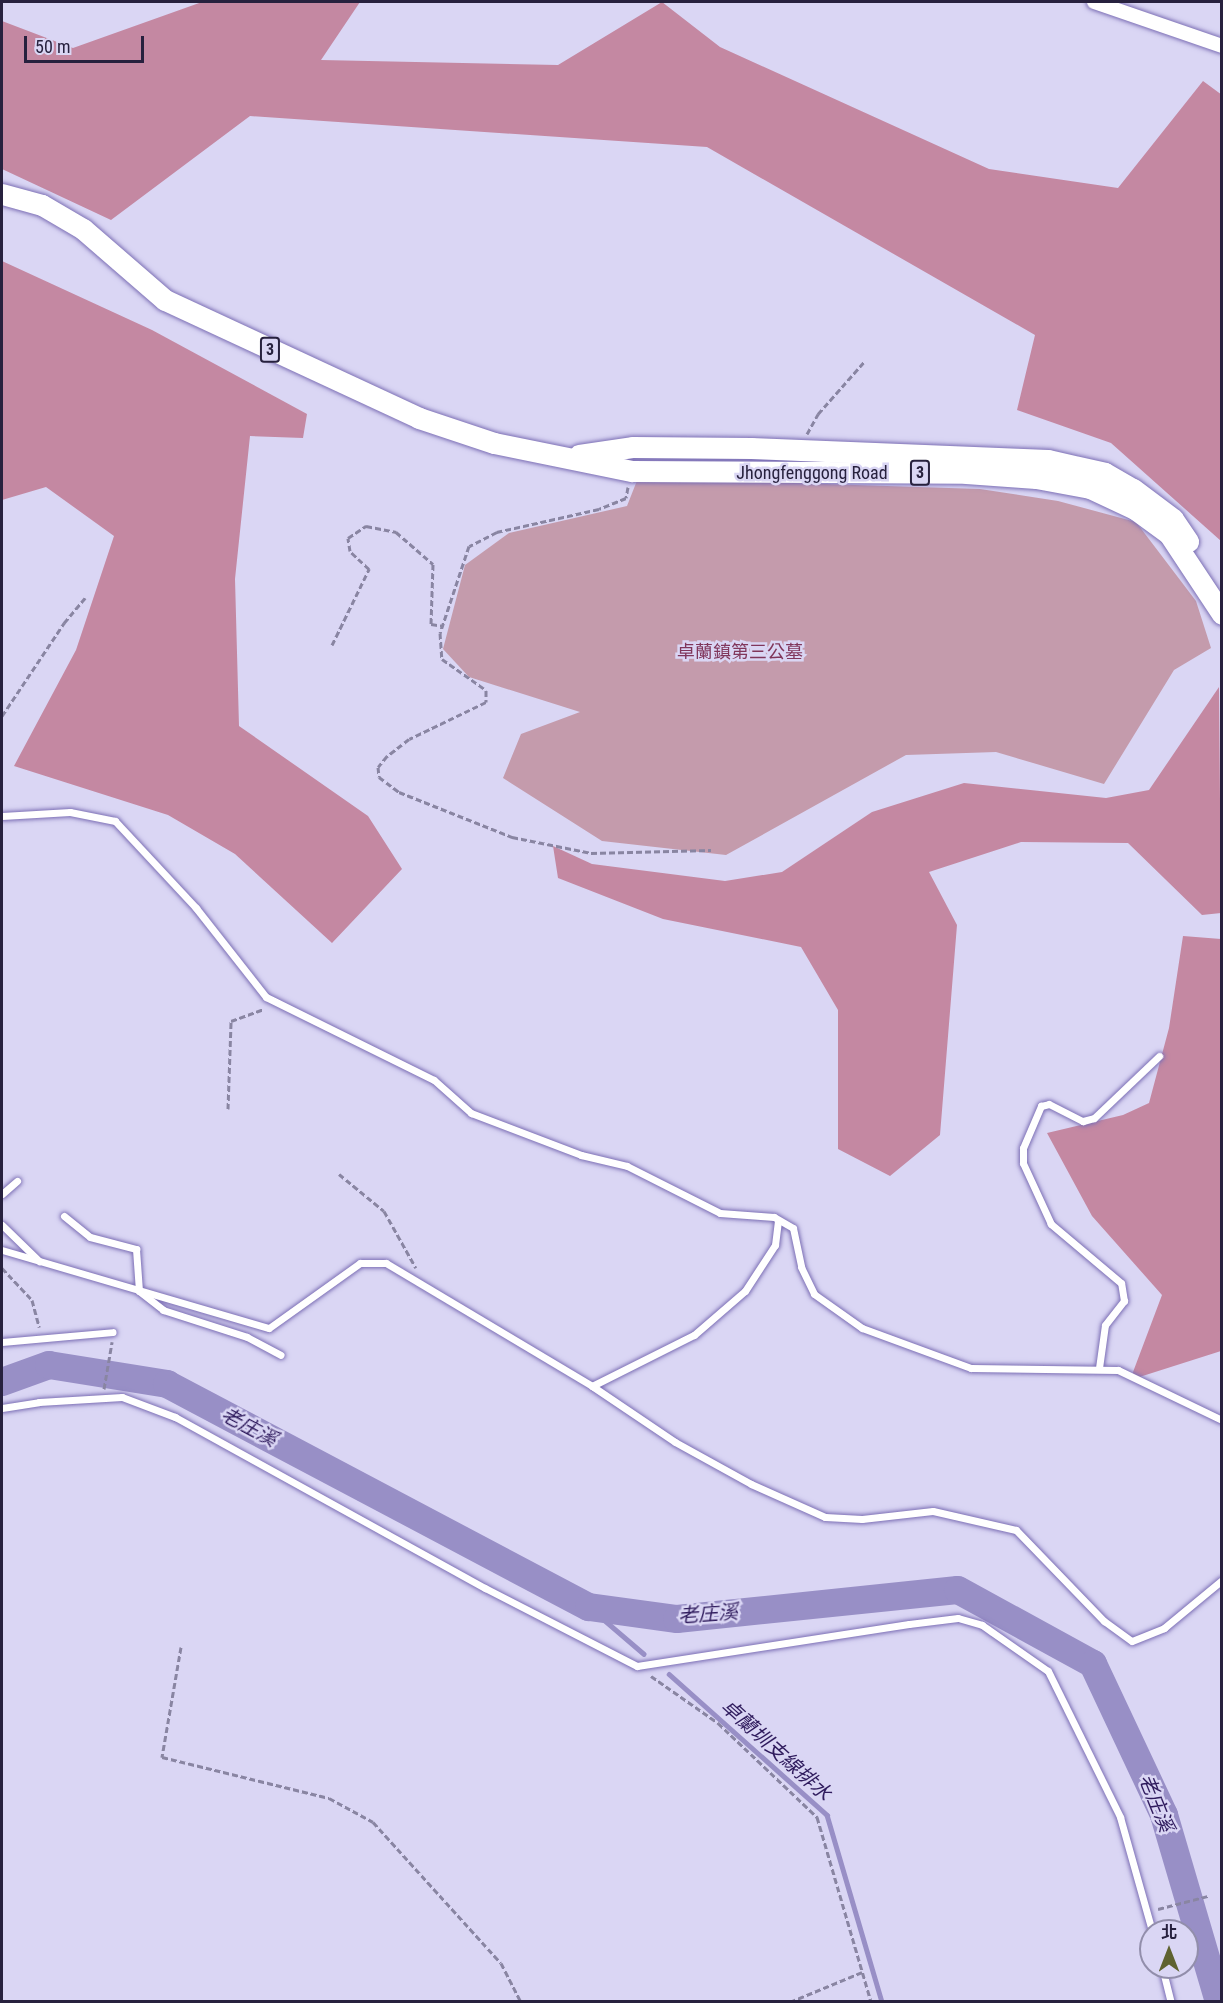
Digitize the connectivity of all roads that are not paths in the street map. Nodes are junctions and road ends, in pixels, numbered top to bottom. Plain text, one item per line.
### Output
1 (1094, 2) edge
2 (1221, 46) edge
3 (2, 194) edge
4 (563, 458) junction
5 (1221, 591) edge
6 (1221, 614) edge
7 (2, 816) edge
8 (1159, 1056) dead end
9 (17, 1181) dead end
10 (2, 1194) edge
11 (64, 1216) dead end
12 (778, 1220) junction
13 (2, 1225) edge
14 (2, 1250) edge
15 (41, 1263) junction
16 (139, 1292) junction
17 (113, 1332) road end
18 (2, 1342) edge
19 (281, 1355) dead end
20 (1099, 1368) junction
21 (592, 1386) junction
22 (2, 1408) edge
23 (1221, 1420) edge
24 (1221, 1580) edge
25 (1149, 1919) edge
26 (1165, 1979) edge
27 (1171, 2001) edge

1 - 2 street
3 - 4 main road, Jhongfenggong Road / 3
4 - 5 main road, Jhongfenggong Road / 3
4 - 6 main road, Jhongfenggong Road / 3
7 - 12 lane
8 - 20 lane
9 - 10 lane
11 - 16 lane
12 - 20 lane
12 - 21 lane
13 - 15 lane
14 - 15 lane
15 - 16 lane
16 - 19 lane
16 - 21 lane
17 - 18 lane
20 - 23 lane
21 - 24 lane
22 - 25 lane
26 - 27 lane

